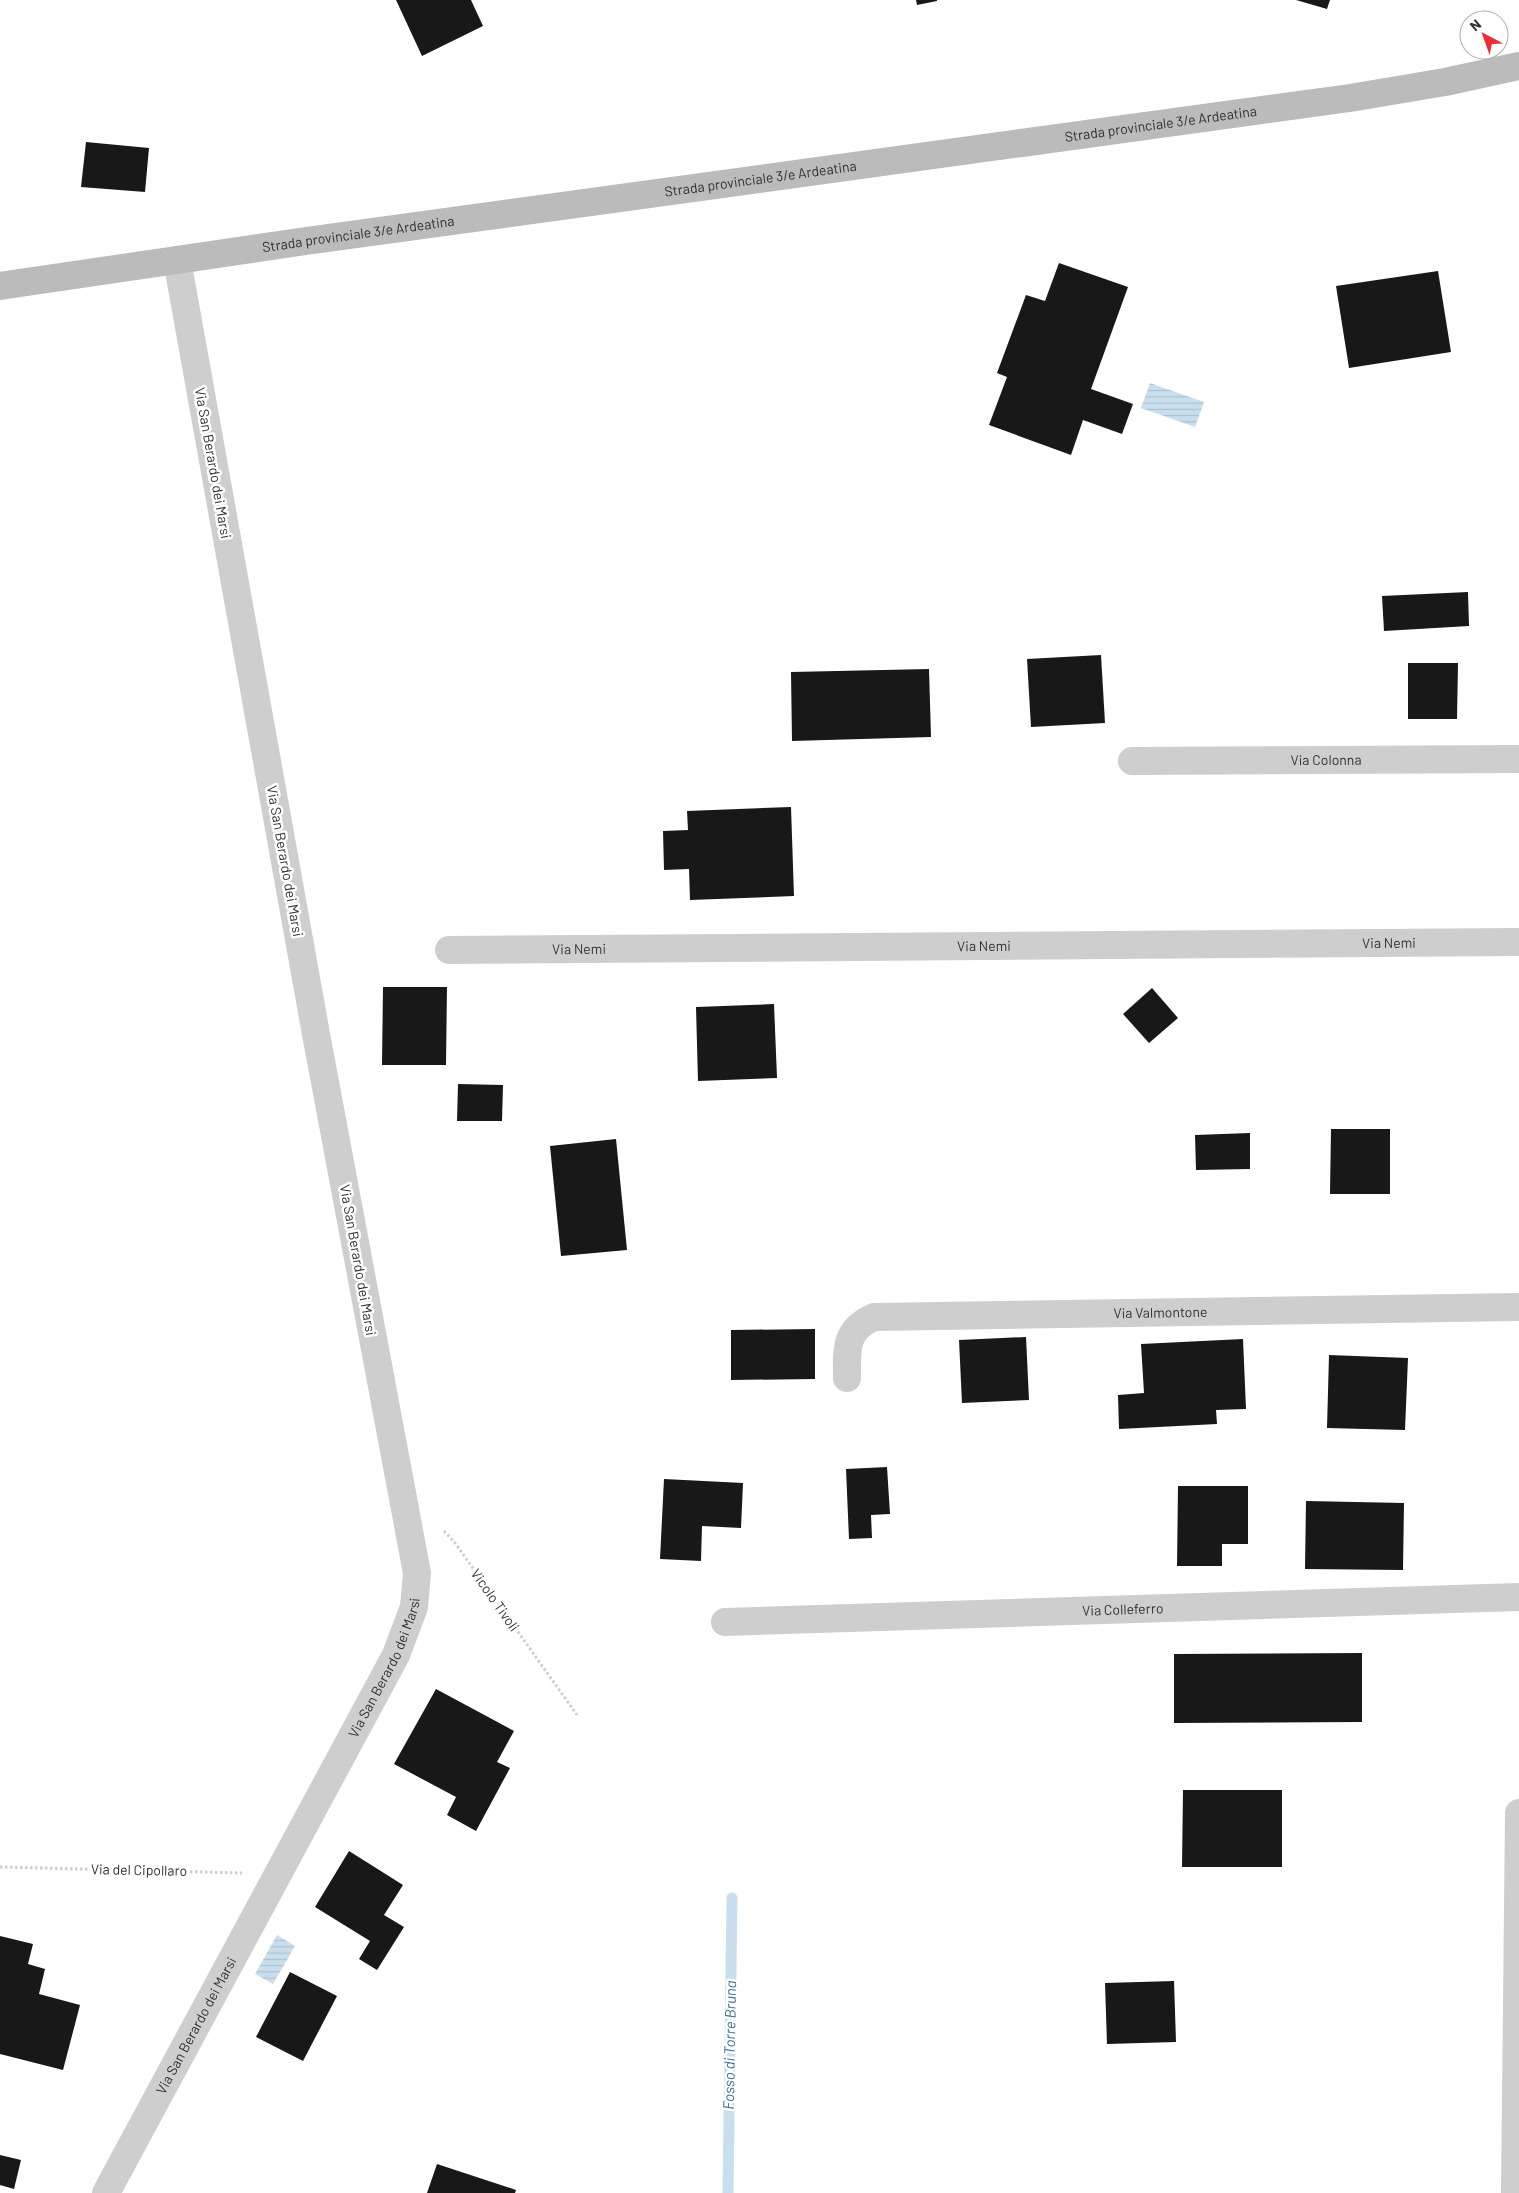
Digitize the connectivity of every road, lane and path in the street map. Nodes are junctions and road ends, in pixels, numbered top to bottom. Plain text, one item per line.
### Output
1 (1519, 66) edge
2 (177, 260) junction
3 (0, 286) edge
4 (1519, 760) edge
5 (1132, 761) dead end
6 (1519, 942) edge
7 (449, 950) dead end
8 (1519, 1307) edge
9 (847, 1378) dead end
10 (401, 1496) junction
11 (1519, 1597) edge
12 (725, 1622) dead end
13 (577, 1715) dead end
14 (1519, 1813) edge
15 (0, 1867) edge
16 (278, 1874) junction
17 (1518, 1953) edge
18 (106, 2193) edge
19 (1515, 2193) edge

1 - 2 main road, Strada provinciale 3/e Ardeatina
2 - 3 main road, Strada provinciale 3/e Ardeatina
2 - 10 street, Via San Berardo dei Marsi
4 - 5 street, Via Colonna
6 - 7 street, Via Nemi
8 - 9 street, Via Valmontone
10 - 13 path, Vicolo Tivoli
10 - 16 street, Via San Berardo dei Marsi
11 - 12 street, Via Colleferro
14 - 17 street
15 - 16 path, Via del Cipollaro
16 - 18 street, Via San Berardo dei Marsi
17 - 19 street

